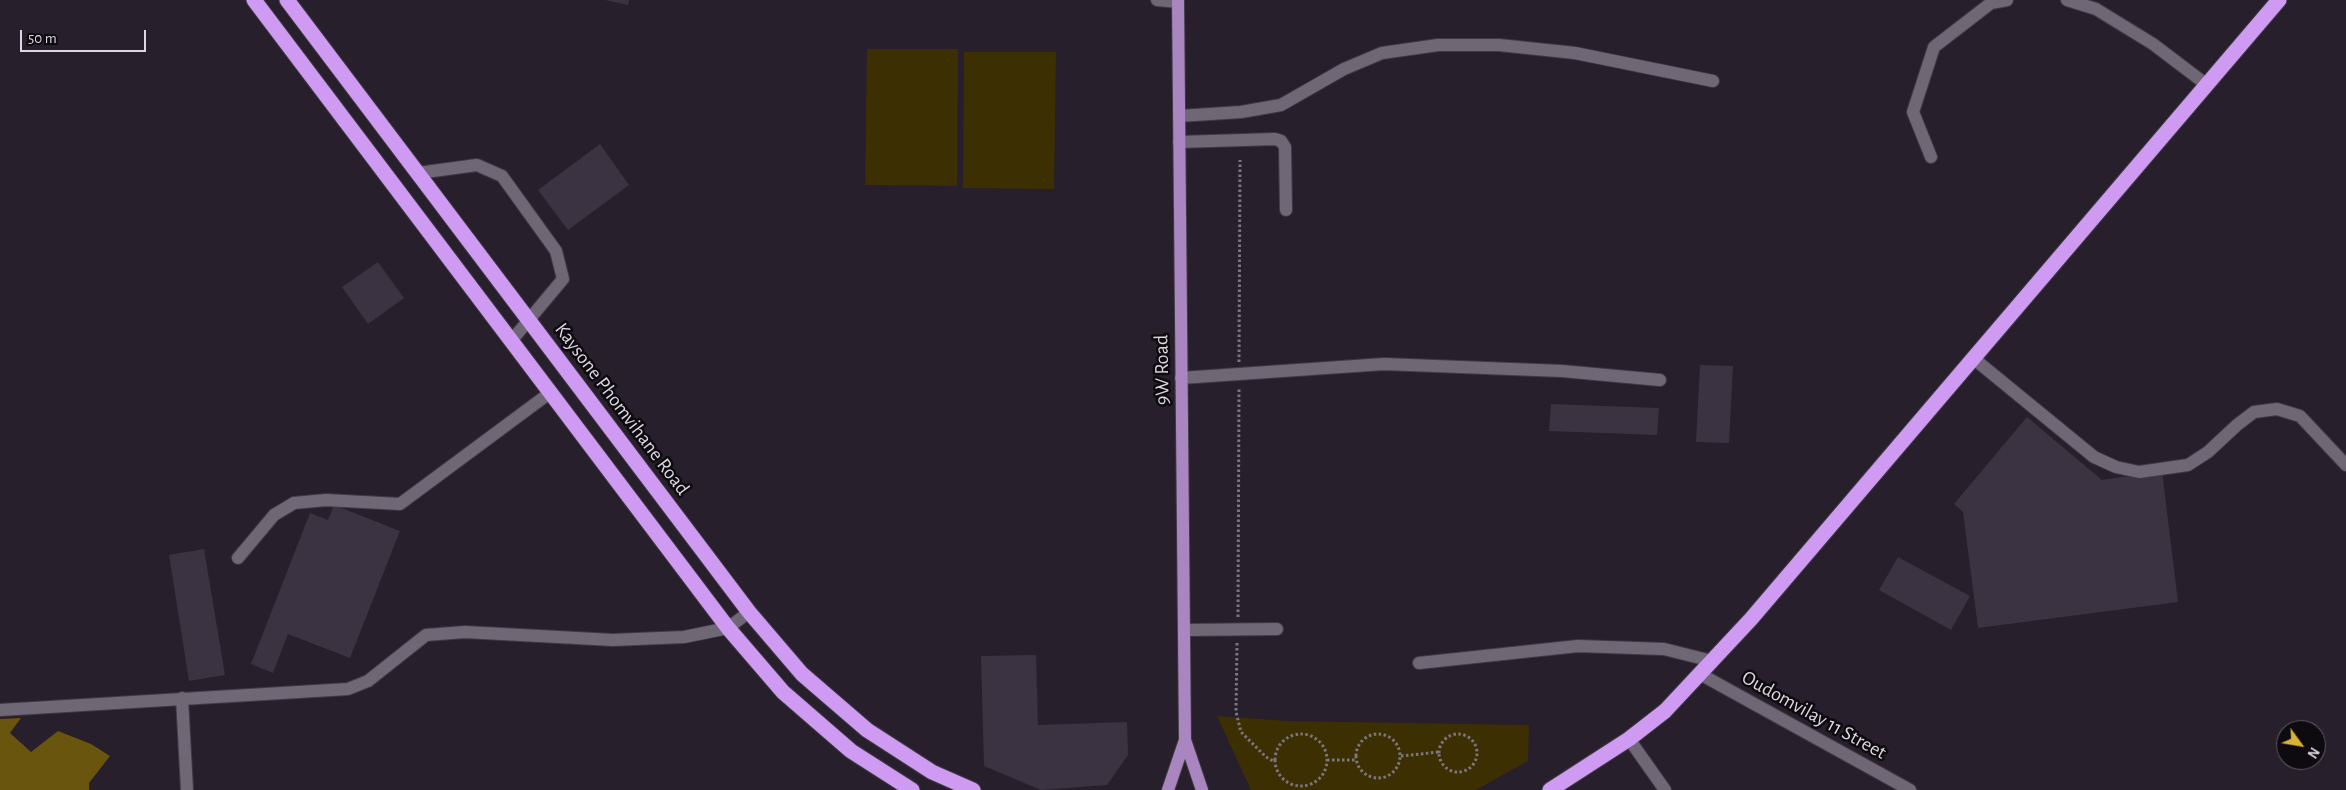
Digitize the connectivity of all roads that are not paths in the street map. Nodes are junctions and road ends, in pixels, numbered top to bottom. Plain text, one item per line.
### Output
1 (254, 0) edge
2 (288, 0) edge
3 (1157, 0) edge
4 (2007, 0) edge
5 (2067, 0) edge
6 (2278, 0) edge
7 (1178, 1) edge
8 (1712, 81) dead end
9 (2206, 85) junction
10 (1179, 116) junction
11 (1179, 142) junction
12 (1930, 156) dead end
13 (418, 173) junction
14 (1286, 210) dead end
15 (530, 320) junction
16 (512, 340) junction
17 (1974, 358) junction
18 (1181, 378) junction
19 (1660, 380) dead end
20 (551, 392) junction
21 (2346, 465) edge
22 (238, 558) dead end
23 (749, 612) junction
24 (728, 628) junction
25 (1277, 629) dead end
26 (1184, 630) junction
27 (1712, 661) junction
28 (1419, 663) dead end
29 (1700, 674) junction
30 (182, 698) junction
31 (0, 710) edge
32 (1185, 740) junction
33 (1629, 740) junction
34 (187, 790) edge
35 (912, 790) edge
36 (973, 790) edge
37 (1168, 790) edge
38 (1202, 790) edge
39 (1550, 790) edge
40 (1665, 790) edge
41 (1910, 790) edge

1 - 16 highway
2 - 13 highway, Kaysone Phomvihane Road
3 - 7 street
4 - 12 street
5 - 9 street
6 - 9 highway
7 - 10 main road, 9W Road
8 - 10 street
9 - 17 highway
10 - 11 main road, 9W Road
11 - 14 street
11 - 18 main road, 9W Road
13 - 15 highway, Kaysone Phomvihane Road
13 - 15 street
15 - 16 street
15 - 23 highway, Kaysone Phomvihane Road
16 - 20 highway
17 - 21 street
17 - 27 highway
18 - 19 street
18 - 26 main road, 9W Road
20 - 22 street
20 - 24 highway
23 - 24 street
23 - 36 highway, Kaysone Phomvihane Road
24 - 30 street
24 - 35 highway
25 - 26 street
26 - 32 main road, 9W Road
27 - 28 street
27 - 29 highway
29 - 33 highway
29 - 41 street, Oudomvilay 11 Street
30 - 31 street
30 - 34 street
32 - 37 main road, 9W Road
32 - 38 main road, 9W Road
33 - 39 highway
33 - 40 street

